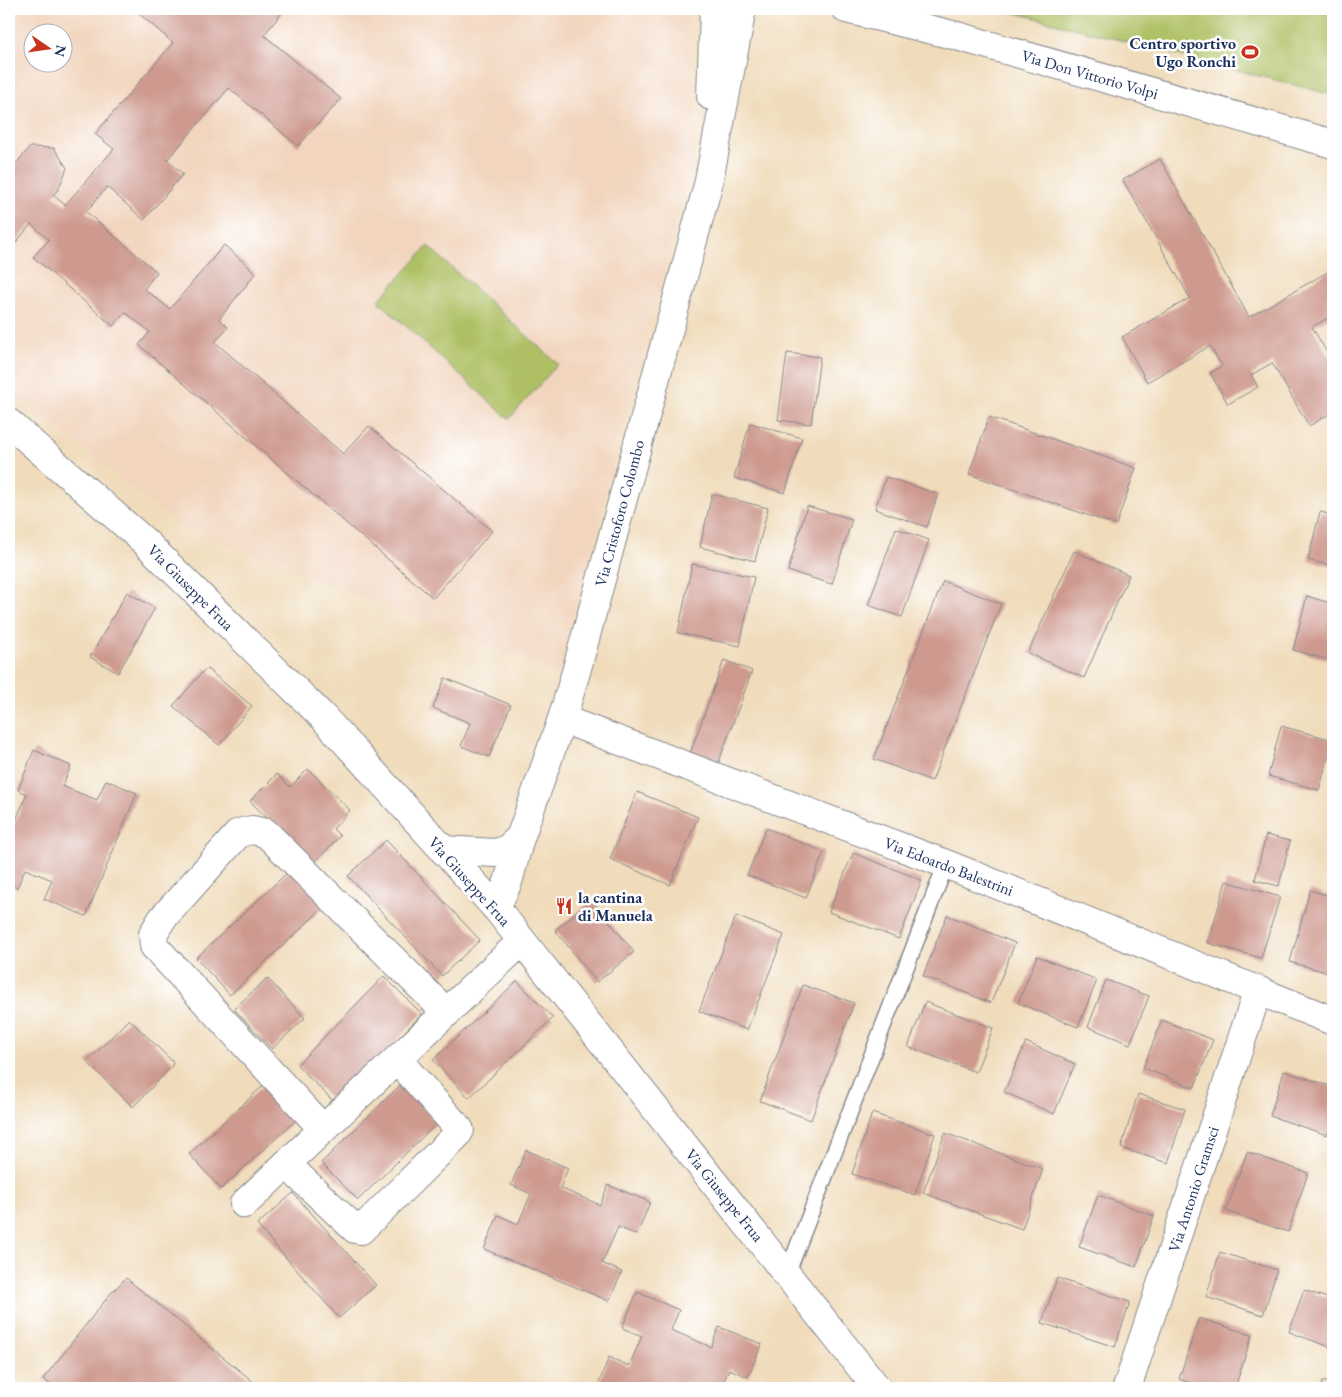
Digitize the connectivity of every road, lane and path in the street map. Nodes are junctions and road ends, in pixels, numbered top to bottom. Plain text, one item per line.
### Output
1 (714, 9) edge
2 (742, 9) edge
3 (846, 9) edge
4 (1333, 144) edge
5 (708, 185) junction
6 (9, 423) edge
7 (562, 719) junction
8 (520, 838) junction
9 (442, 850) junction
10 (946, 864) junction
11 (496, 908) junction
12 (522, 941) junction
13 (1258, 990) junction
14 (447, 1012) junction
15 (1333, 1022) edge
16 (397, 1059) junction
17 (323, 1129) junction
18 (286, 1164) junction
19 (244, 1204) dead end
20 (787, 1274) junction
21 (877, 1388) edge
22 (1128, 1388) edge

1 - 5 street, Via Cristoforo Colombo
2 - 5 street, Via Cristoforo Colombo
3 - 4 street, Via Don Vittorio Volpi
5 - 7 street, Via Cristoforo Colombo
6 - 9 street, Via Giuseppe Frua
7 - 8 street, Via Cristoforo Colombo
7 - 10 street, Via Edoardo Balestrini
8 - 9 street
8 - 11 street, Via Cristoforo Colombo
9 - 11 street, Via Giuseppe Frua
10 - 13 street, Via Edoardo Balestrini
10 - 20 lane
11 - 12 street, Via Giuseppe Frua
12 - 14 street
12 - 20 street, Via Giuseppe Frua
13 - 15 street, Via Edoardo Balestrini
13 - 22 street, Via Antonio Gramsci
14 - 16 street
14 - 17 street
16 - 17 street
16 - 18 street
17 - 18 street
18 - 19 street
20 - 21 street, Via Giuseppe Frua

